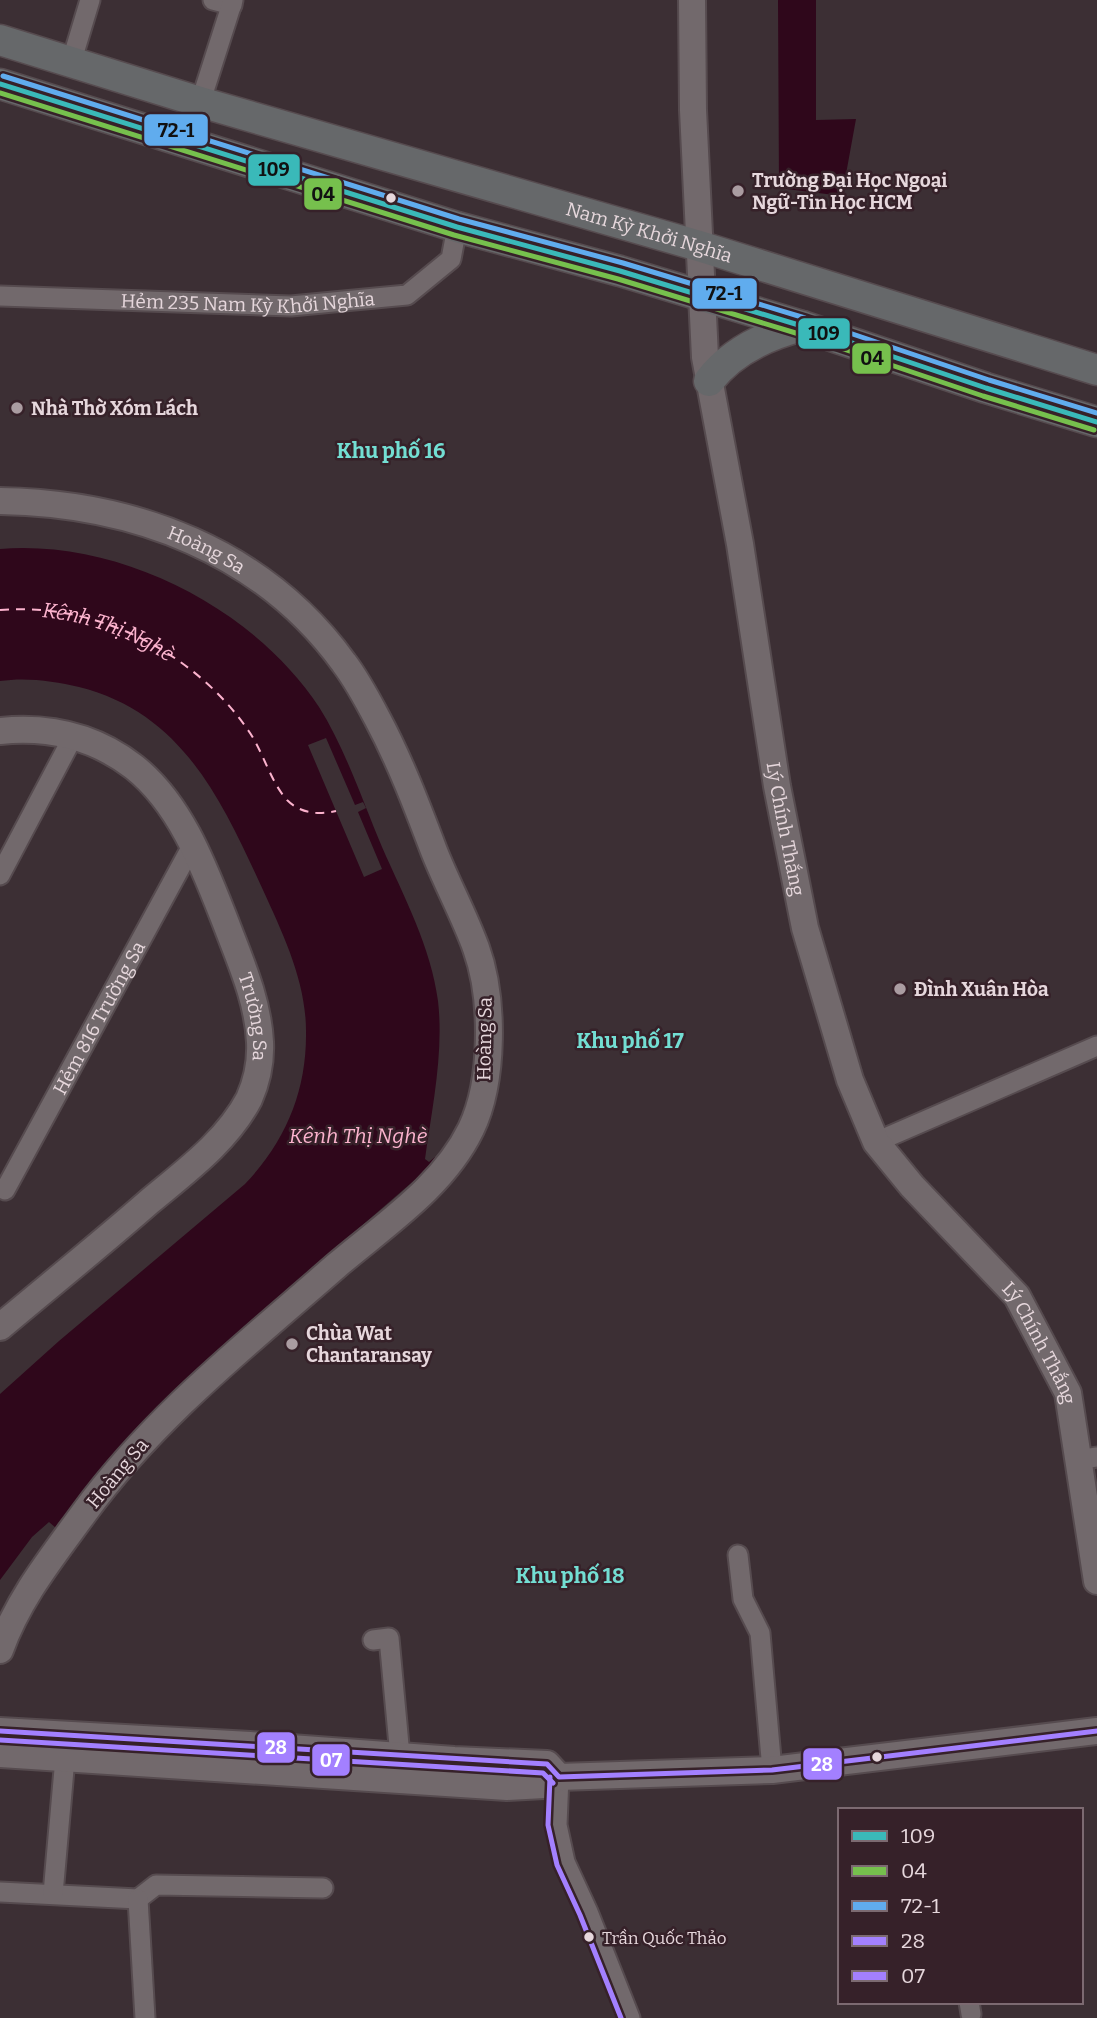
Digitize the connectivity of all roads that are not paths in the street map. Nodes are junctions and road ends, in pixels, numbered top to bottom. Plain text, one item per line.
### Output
1 (90, 0) edge
2 (692, 0) edge
3 (226, 2) edge
4 (0, 40) edge
5 (71, 63) junction
6 (0, 84) edge
7 (200, 102) junction
8 (188, 141) junction
9 (457, 227) junction
10 (699, 246) junction
11 (0, 296) edge
12 (701, 296) junction
13 (803, 326) junction
14 (1097, 370) edge
15 (709, 381) junction
16 (1097, 422) edge
17 (0, 501) edge
18 (0, 731) edge
19 (74, 735) junction
20 (192, 846) junction
21 (0, 875) edge
22 (1097, 1046) edge
23 (876, 1142) junction
24 (2, 1192) edge
25 (0, 1327) edge
26 (1088, 1459) edge
27 (738, 1555) dead end
28 (1097, 1581) edge
29 (373, 1640) dead end
30 (0, 1650) edge
31 (0, 1731) edge
32 (1097, 1731) edge
33 (0, 1754) edge
34 (400, 1756) junction
35 (59, 1757) junction
36 (772, 1770) junction
37 (0, 1774) edge
38 (559, 1777) junction
39 (323, 1888) dead end
40 (0, 1892) edge
41 (53, 1894) junction
42 (138, 1899) junction
43 (145, 2018) edge
44 (630, 2018) edge

1 - 5 street
2 - 10 main road, Lý Chính Thắng
3 - 7 street
4 - 5 main road, Nam Kỳ Khởi Nghĩa
5 - 7 main road, Nam Kỳ Khởi Nghĩa
6 - 8 main road
7 - 8 street
7 - 10 main road, Nam Kỳ Khởi Nghĩa
8 - 9 main road
9 - 11 street, Hẻm 235 Nam Kỳ Khởi Nghĩa
9 - 12 main road
10 - 12 main road, Lý Chính Thắng
10 - 14 main road, Nam Kỳ Khởi Nghĩa
12 - 13 main road
12 - 15 main road, Lý Chính Thắng
13 - 15 main road
13 - 16 main road
15 - 23 main road, Lý Chính Thắng
17 - 30 main road, Hoàng Sa
18 - 19 main road, Trường Sa
19 - 20 main road, Trường Sa
19 - 21 street
20 - 24 street, Hẻm 816 Trường Sa
20 - 25 main road, Trường Sa
22 - 23 street
23 - 26 main road, Lý Chính Thắng
26 - 28 main road, Lý Chính Thắng
27 - 36 street
29 - 34 street
31 - 34 main road
32 - 36 main road
33 - 35 main road
34 - 38 main road
35 - 37 main road
35 - 38 main road
35 - 41 street
36 - 38 main road
38 - 44 street
39 - 42 street
40 - 41 street
41 - 42 street
42 - 43 street

